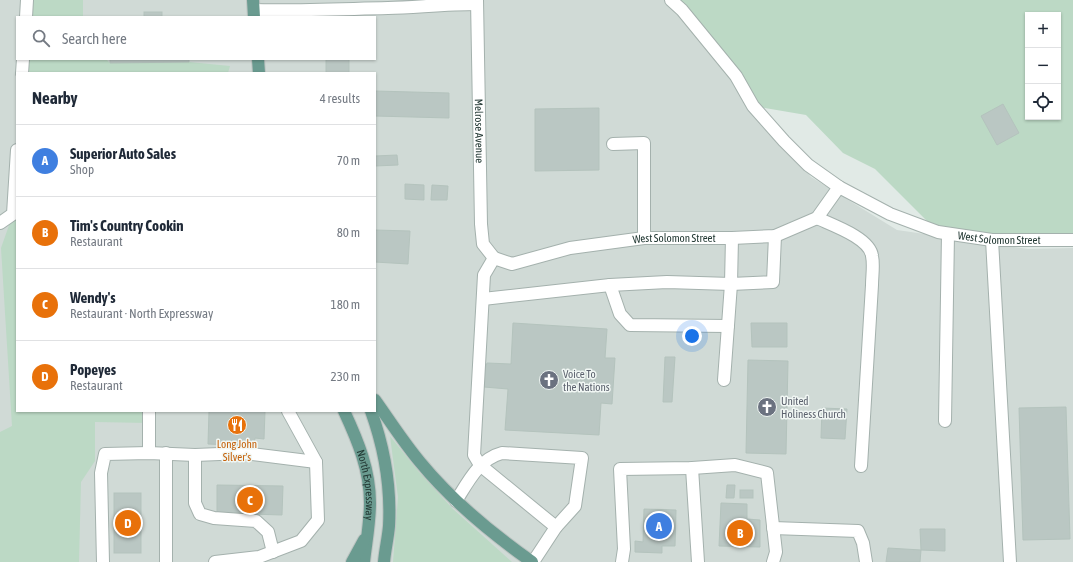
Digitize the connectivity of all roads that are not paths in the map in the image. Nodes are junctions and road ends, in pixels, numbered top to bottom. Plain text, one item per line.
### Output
1 (27, 0) edge
2 (671, 0) edge
3 (477, 2) edge
4 (253, 9) edge
5 (26, 16) edge
6 (23, 60) edge
7 (258, 60) edge
8 (22, 72) edge
9 (259, 72) edge
10 (613, 144) dead end
11 (16, 166) edge
12 (839, 187) junction
13 (817, 218) junction
14 (0, 223) edge
15 (948, 234) junction
16 (775, 236) junction
17 (644, 238) junction
18 (732, 238) junction
19 (992, 240) junction
20 (1073, 240) edge
21 (494, 258) junction
22 (731, 284) junction
23 (610, 285) junction
24 (483, 299) junction
25 (728, 326) junction
26 (724, 380) dead end
27 (376, 401) edge
28 (149, 412) edge
29 (289, 412) edge
30 (344, 412) edge
31 (371, 412) edge
32 (945, 420) dead end
33 (149, 453) junction
34 (166, 453) junction
35 (195, 455) junction
36 (316, 462) junction
37 (480, 465) junction
38 (861, 466) dead end
39 (692, 468) junction
40 (456, 501) junction
41 (556, 527) junction
42 (773, 528) junction
43 (367, 536) junction
44 (273, 552) junction
45 (103, 562) edge
46 (166, 562) edge
47 (215, 562) edge
48 (352, 562) edge
49 (364, 562) edge
50 (384, 562) edge
51 (533, 562) edge
52 (622, 562) edge
53 (698, 562) edge
54 (773, 562) edge
55 (866, 562) edge
56 (1010, 562) edge

1 - 5 street
2 - 12 street, West Solomon Street
3 - 4 street
3 - 21 street, Melrose Avenue
6 - 8 street
7 - 9 main road
10 - 17 street
11 - 14 street
12 - 13 street
12 - 15 street, West Solomon Street
13 - 16 street, West Solomon Street
13 - 38 street
15 - 19 street, West Solomon Street
15 - 32 street
16 - 18 street, West Solomon Street
16 - 22 street
17 - 18 street, West Solomon Street
17 - 21 street, West Solomon Street
18 - 22 street
19 - 20 street, West Solomon Street
19 - 56 street
21 - 24 street
22 - 23 street
22 - 25 street
23 - 24 street
23 - 25 street
24 - 37 street
25 - 26 street
27 - 40 main road
28 - 33 street
29 - 36 street
30 - 43 main road, North Expressway
31 - 50 main road, North Expressway
33 - 34 street
33 - 45 street
34 - 35 street
34 - 46 street
35 - 36 street
35 - 44 street
36 - 44 street
37 - 40 street
37 - 41 street
37 - 41 street
39 - 42 street
39 - 52 street
39 - 53 street
40 - 51 main road
41 - 51 street
42 - 54 street
42 - 55 street
43 - 48 main road
43 - 49 main road, North Expressway
44 - 47 street

